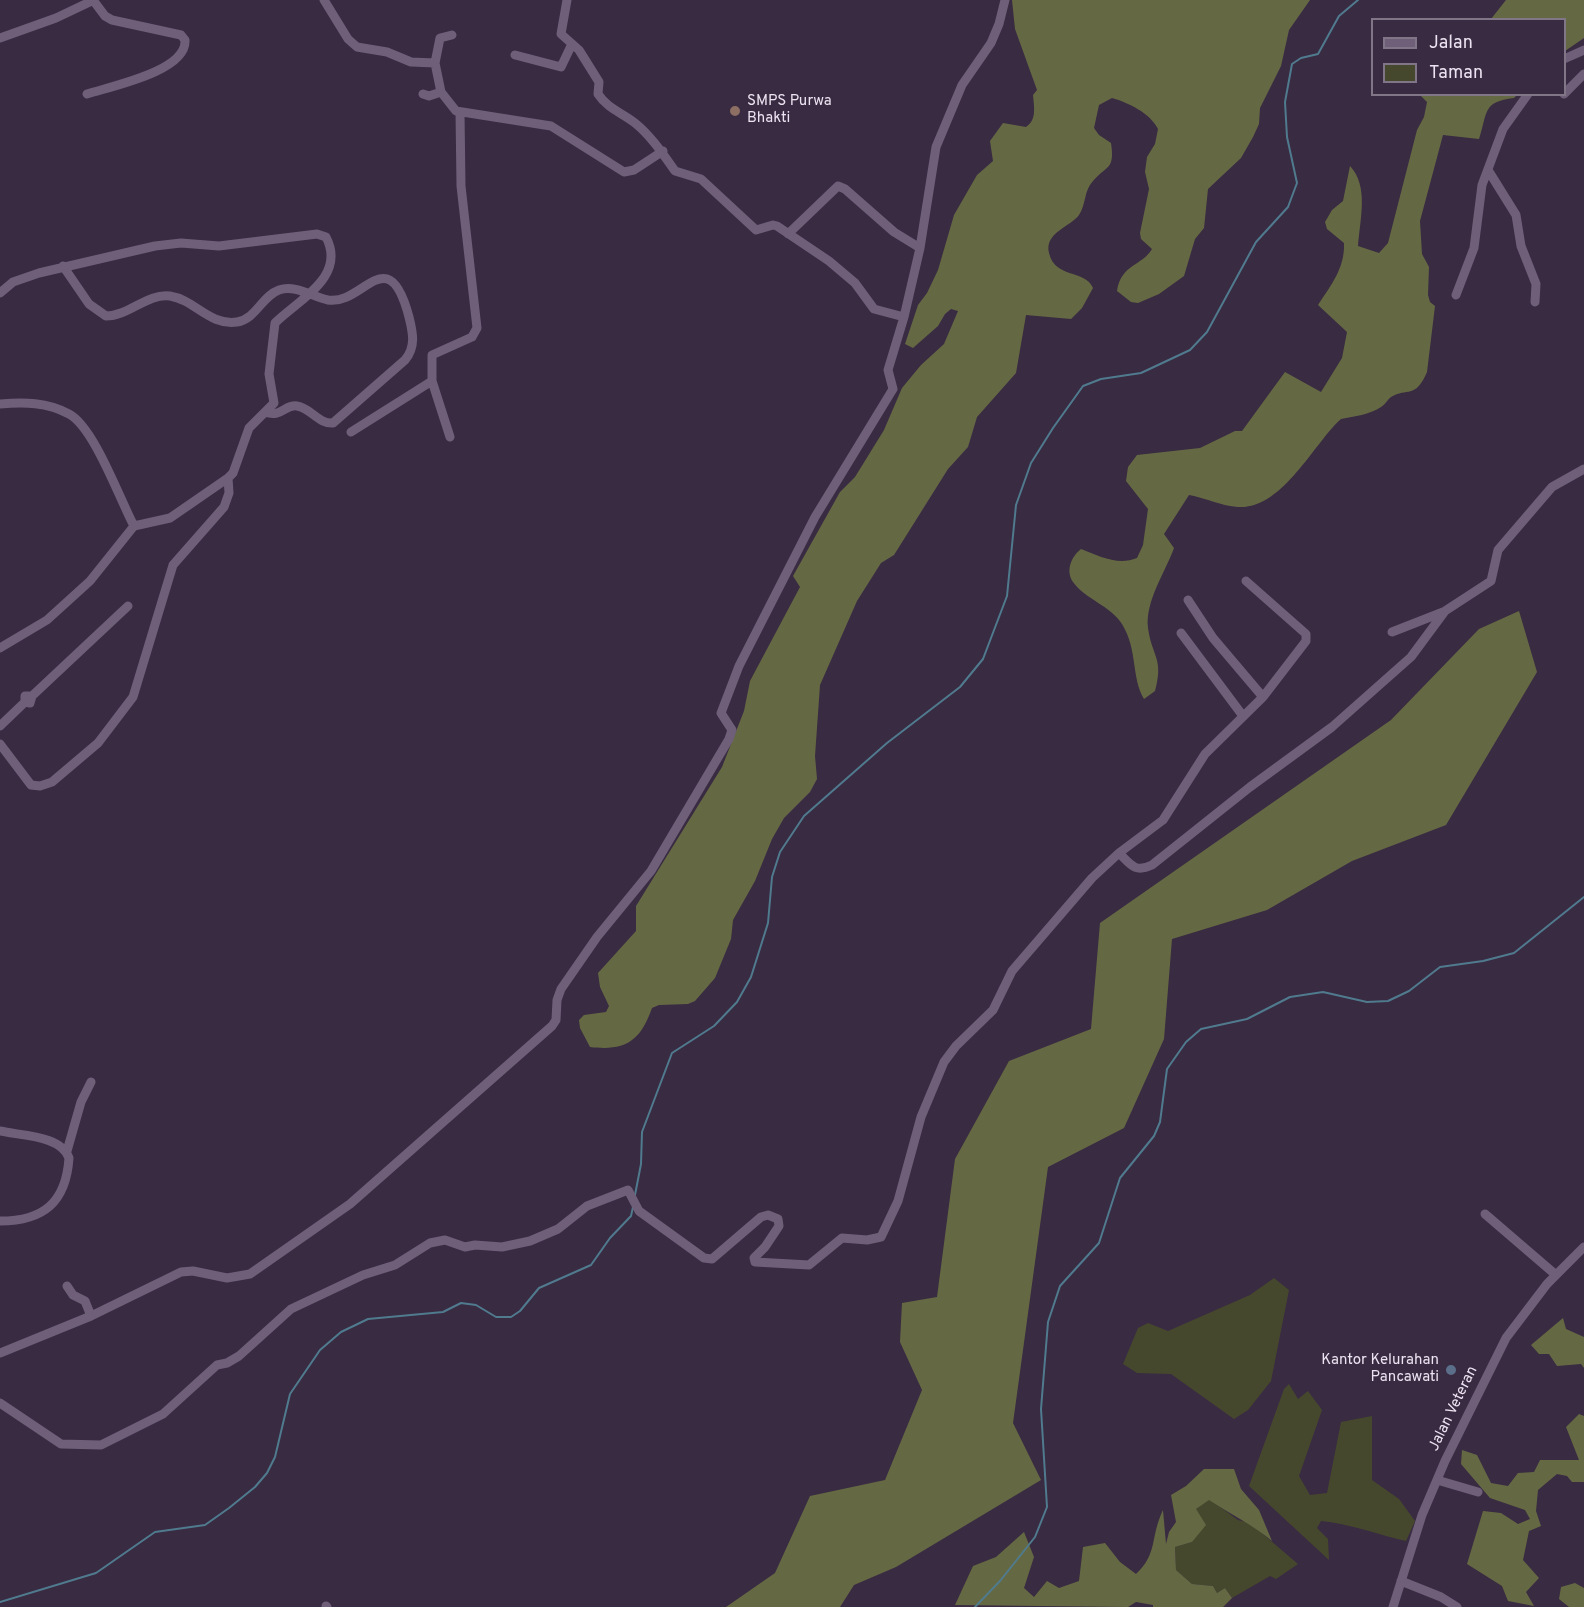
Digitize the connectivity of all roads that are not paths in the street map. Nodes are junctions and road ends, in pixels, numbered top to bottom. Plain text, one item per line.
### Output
1 (94, 0) edge
2 (324, 0) edge
3 (567, 0) edge
4 (1005, 0) edge
5 (452, 36) dead end
6 (0, 38) edge
7 (572, 44) junction
8 (1584, 50) edge
9 (515, 56) dead end
10 (1566, 58) edge
11 (435, 63) junction
12 (1584, 74) edge
13 (441, 92) junction
14 (1566, 93) edge
15 (87, 94) dead end
16 (423, 94) dead end
17 (1527, 96) edge
18 (460, 112) junction
19 (663, 151) junction
20 (1488, 170) junction
21 (788, 234) junction
22 (920, 248) junction
23 (63, 266) junction
24 (0, 293) edge
25 (310, 294) junction
26 (1456, 295) dead end
27 (1535, 302) dead end
28 (904, 317) junction
29 (432, 381) junction
30 (0, 404) edge
31 (265, 412) junction
32 (351, 432) dead end
33 (450, 437) dead end
34 (1584, 469) edge
35 (228, 478) junction
36 (134, 526) junction
37 (1246, 581) dead end
38 (1188, 600) dead end
39 (128, 606) dead end
40 (1445, 611) junction
41 (1392, 632) dead end
42 (1181, 633) dead end
43 (0, 648) edge
44 (1263, 697) junction
45 (1243, 716) junction
46 (0, 726) edge
47 (0, 744) edge
48 (9, 759) junction
49 (0, 765) edge
50 (1119, 853) junction
51 (91, 1082) dead end
52 (0, 1131) edge
53 (67, 1151) junction
54 (1485, 1214) dead end
55 (0, 1221) edge
56 (1584, 1247) edge
57 (1556, 1275) junction
58 (67, 1286) dead end
59 (91, 1316) junction
60 (0, 1353) edge
61 (0, 1403) edge
62 (1437, 1480) junction
63 (1478, 1492) dead end
64 (1401, 1581) junction
65 (1393, 1607) edge
66 (1457, 1607) edge

1 - 6 street
1 - 15 street
2 - 11 street
3 - 7 street
4 - 22 street
5 - 11 street
7 - 9 street
7 - 19 street
8 - 10 street
11 - 13 street
12 - 14 street
13 - 16 street
13 - 18 street
17 - 20 street
18 - 19 street
18 - 29 street
19 - 21 street
20 - 26 street
20 - 27 street
21 - 22 street
21 - 28 street
22 - 28 street
23 - 24 street
23 - 25 street
23 - 25 street
25 - 31 street
25 - 31 street
28 - 59 street
29 - 32 street
29 - 33 street
30 - 36 street
31 - 35 street
34 - 40 street
35 - 36 street
35 - 48 street
36 - 43 street
37 - 44 street
38 - 44 street
39 - 46 street
40 - 41 street
40 - 50 street
42 - 45 street
44 - 45 street
45 - 50 street
47 - 48 street
48 - 49 street
50 - 61 street
51 - 53 street
52 - 53 street
53 - 55 street
54 - 57 street
56 - 57 street, Jalan Veteran
57 - 62 street, Jalan Veteran
58 - 59 street
59 - 60 street
62 - 63 street
62 - 64 street, Jalan Veteran
64 - 65 street, Jalan Veteran
64 - 66 street

